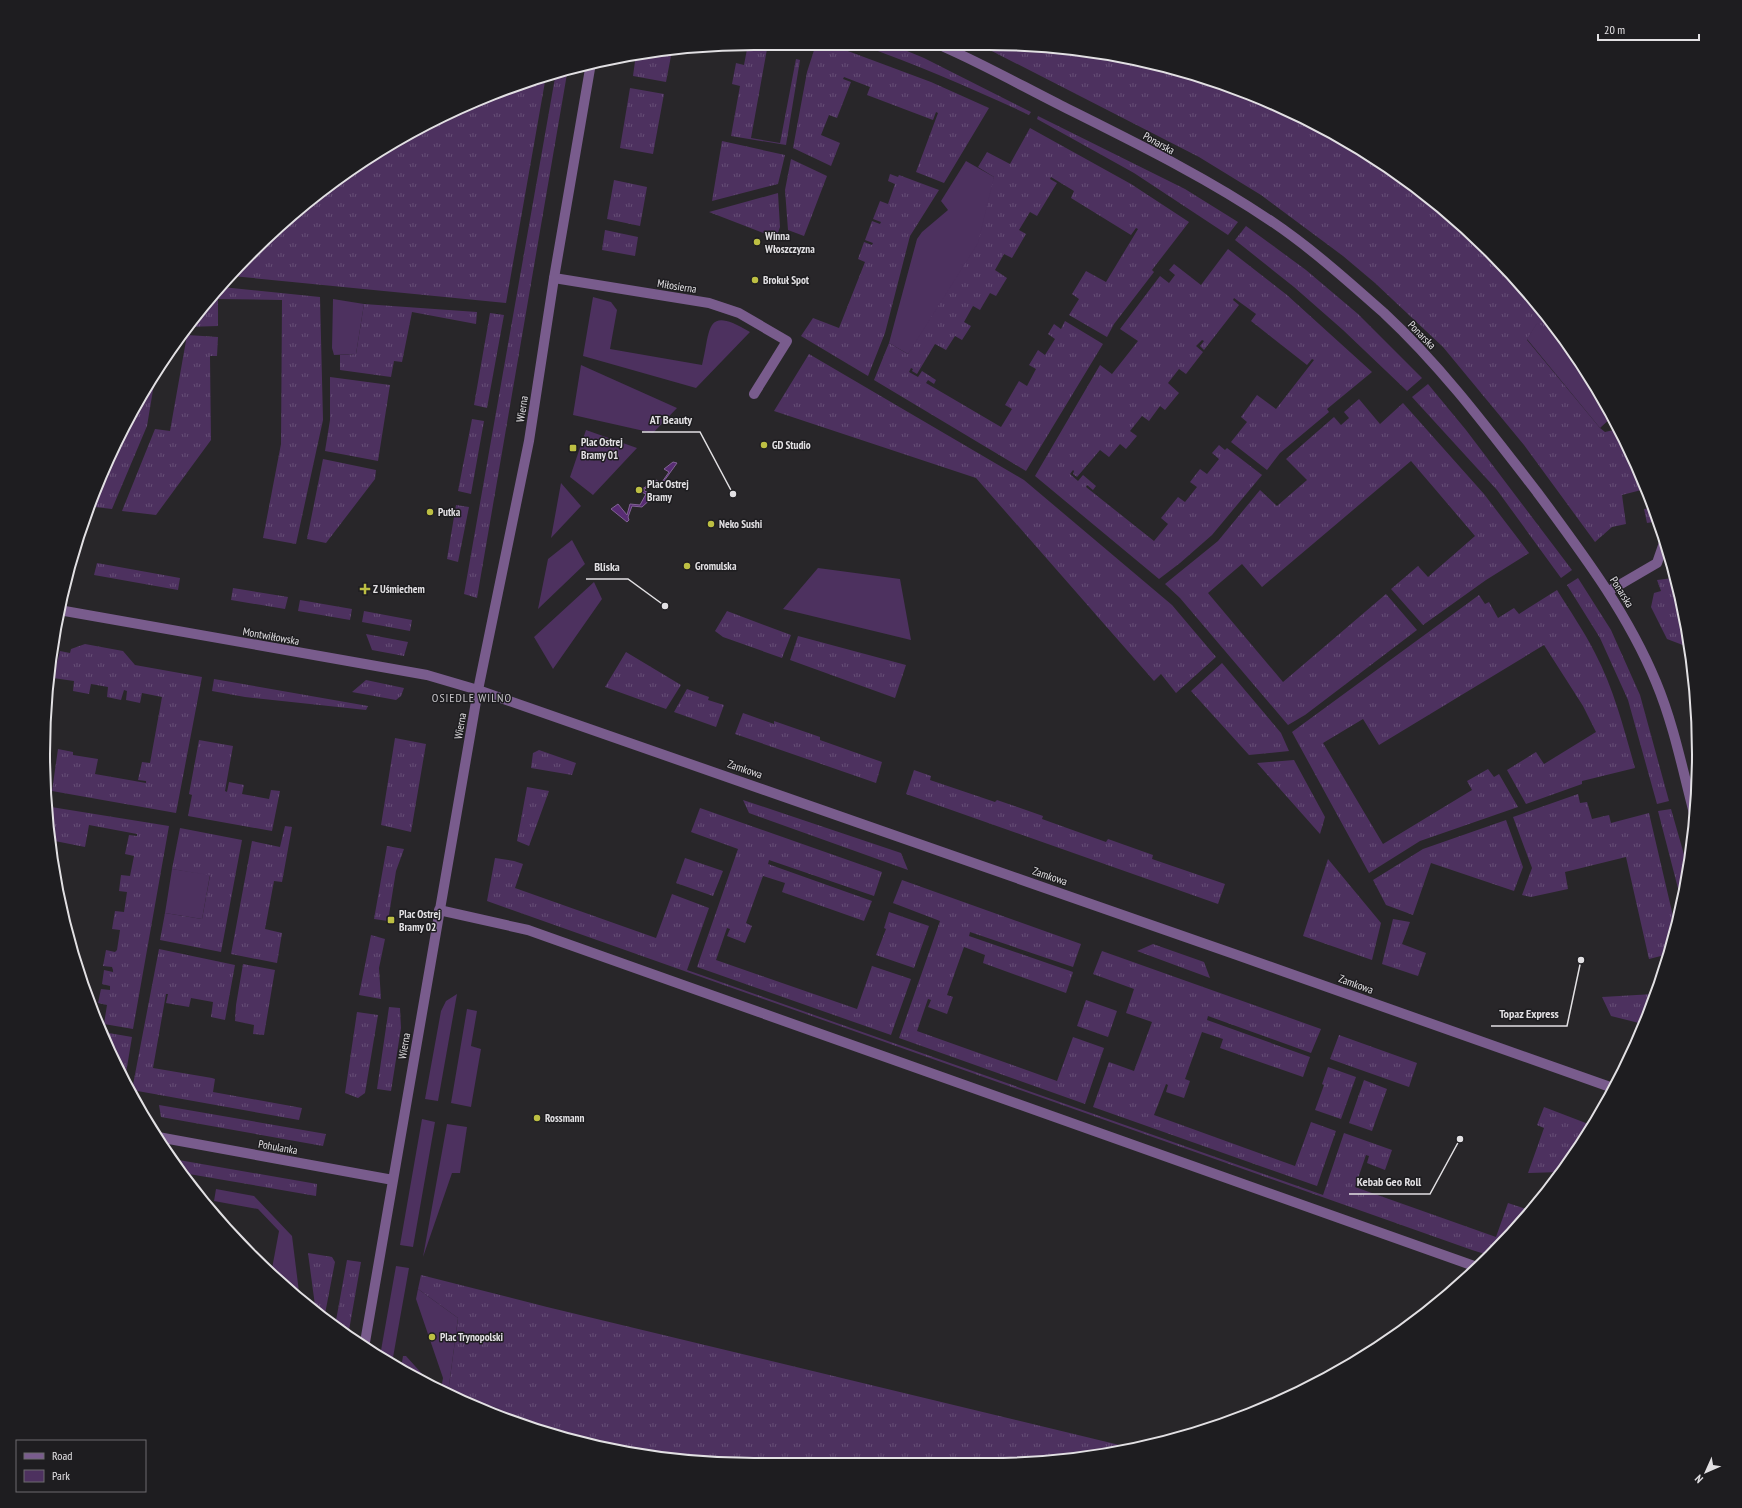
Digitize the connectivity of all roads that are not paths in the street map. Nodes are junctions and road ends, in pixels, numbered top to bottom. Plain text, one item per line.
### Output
1 (950, 50) edge
2 (590, 70) edge
3 (554, 278) junction
4 (754, 394) dead end
5 (1662, 550) edge
6 (1608, 591) junction
7 (65, 611) edge
8 (478, 690) junction
9 (1690, 797) edge
10 (439, 910) junction
11 (1608, 1086) edge
12 (165, 1138) edge
13 (393, 1180) junction
14 (1472, 1265) edge
15 (365, 1340) edge

1 - 6 street, Ponarska
2 - 3 street, Wierna
3 - 4 street, Miłosierna
3 - 8 street, Wierna
5 - 6 street
6 - 9 street, Ponarska
7 - 8 street, Montwiłłowska
8 - 10 street, Wierna
8 - 11 street, Zamkowa
10 - 13 street, Wierna
10 - 14 street
12 - 13 street, Pohulanka
13 - 15 street, Wierna

